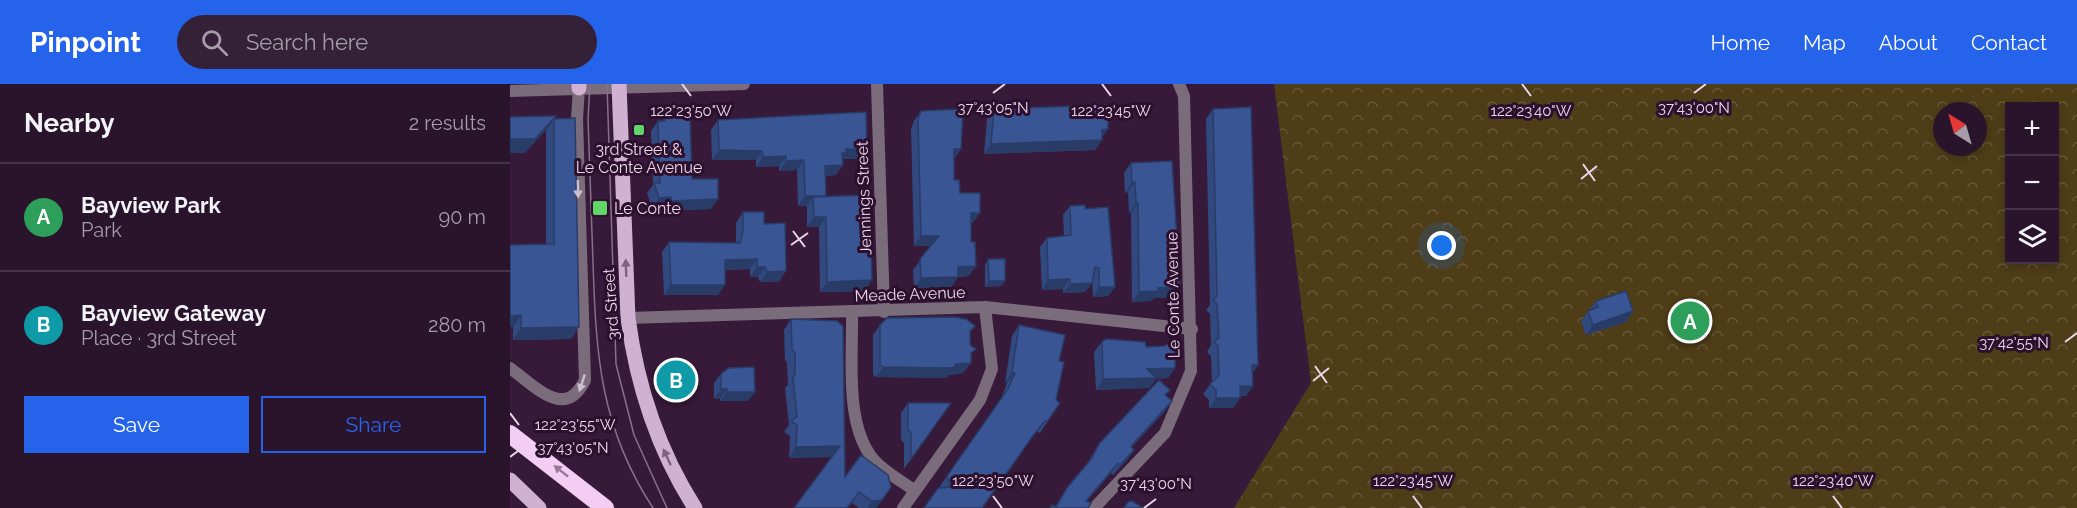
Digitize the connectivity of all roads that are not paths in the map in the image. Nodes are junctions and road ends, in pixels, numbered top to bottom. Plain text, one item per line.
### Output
1 (744, 84) edge
2 (877, 84) edge
3 (1179, 84) edge
4 (619, 85) edge
5 (579, 86) edge
6 (510, 91) edge
7 (985, 307) junction
8 (884, 312) junction
9 (852, 313) junction
10 (628, 318) junction
11 (1191, 329) junction
12 (510, 368) edge
13 (510, 434) edge
14 (510, 480) edge
15 (915, 490) junction
16 (539, 508) edge
17 (605, 508) edge
18 (695, 508) edge
19 (903, 508) edge
20 (1094, 508) edge

1 - 4 street
2 - 8 street, Jennings Street
3 - 11 street, Le Conte Avenue
4 - 5 street
10 -> 4 main road, 3rd Street
5 - 6 street
5 -> 12 street
7 - 8 street, Meade Avenue
7 - 11 street, Meade Avenue
7 - 15 street
8 - 9 street, Meade Avenue
9 - 10 street, Meade Avenue
9 - 15 street
18 -> 10 main road, 3rd Street
11 - 20 street, Le Conte Avenue
17 -> 13 highway
14 - 16 main road
15 - 19 street

